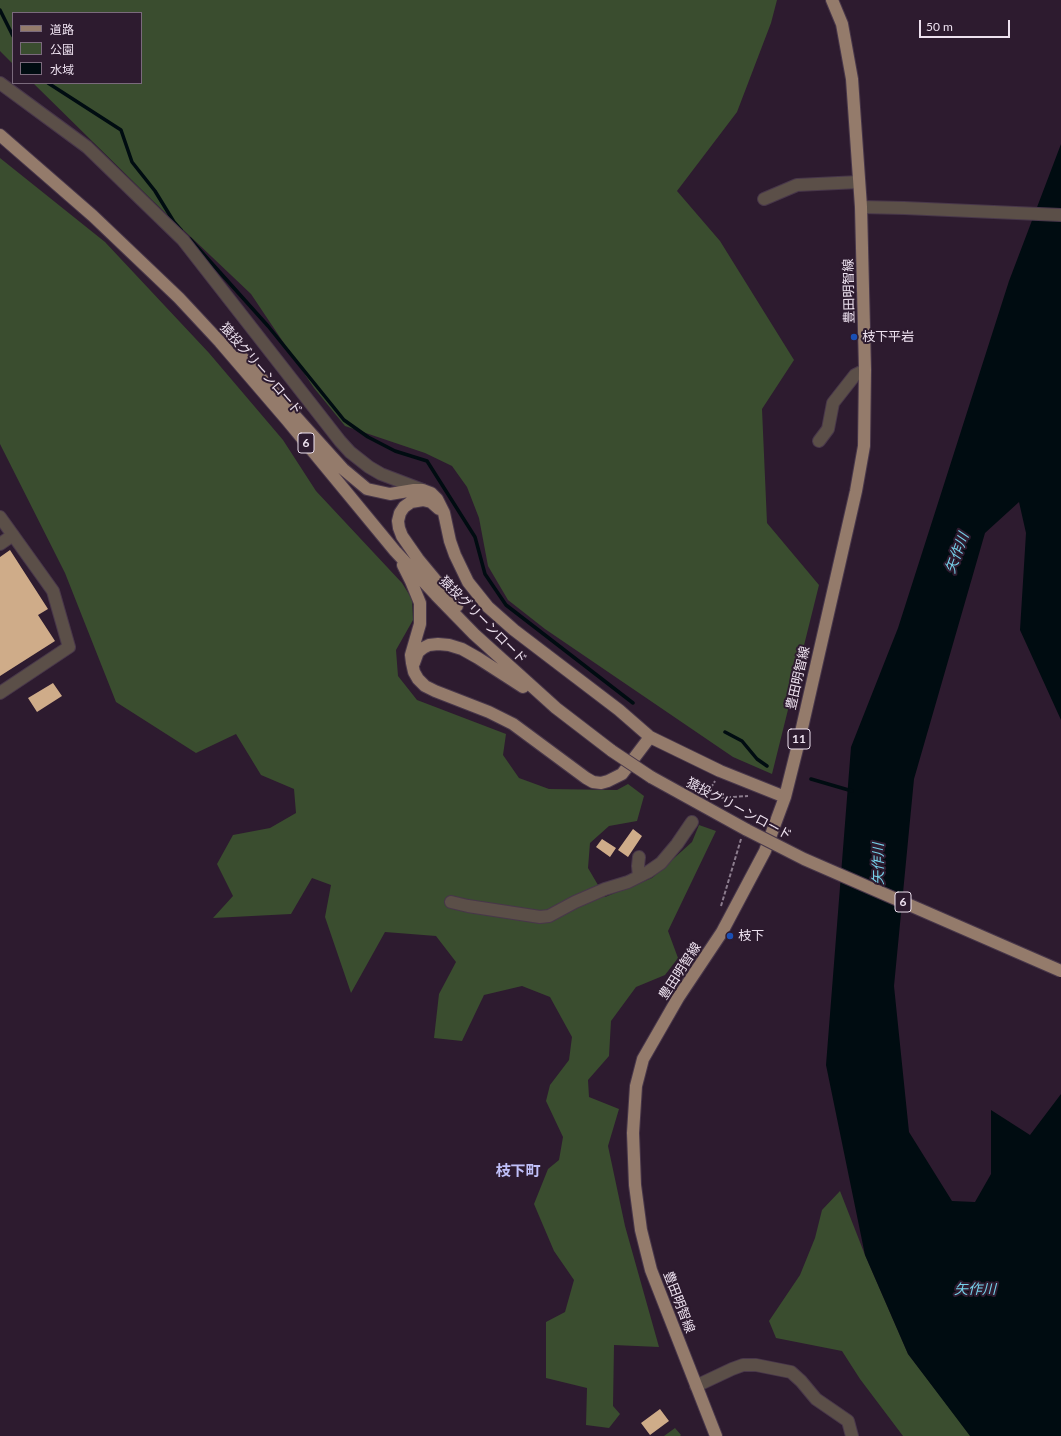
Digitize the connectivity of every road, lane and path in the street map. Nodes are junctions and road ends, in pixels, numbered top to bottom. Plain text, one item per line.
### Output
1 (832, 0) edge
2 (0, 83) edge
3 (0, 135) edge
4 (859, 182) junction
5 (764, 199) dead end
6 (861, 207) junction
7 (1061, 215) edge
8 (179, 298) junction
9 (865, 370) junction
10 (819, 440) dead end
11 (424, 490) junction
12 (0, 517) edge
13 (446, 523) junction
14 (13, 535) junction
15 (0, 544) edge
16 (395, 551) junction
17 (414, 672) junction
18 (516, 673) junction
19 (0, 694) edge
20 (556, 708) junction
21 (650, 737) junction
22 (754, 795) dead end
23 (785, 797) junction
24 (708, 798) dead end
25 (692, 822) dead end
26 (744, 833) junction
27 (639, 856) dead end
28 (639, 876) junction
29 (451, 902) dead end
30 (725, 910) dead end
31 (1061, 971) edge
32 (696, 1386) junction
33 (716, 1436) edge
34 (852, 1436) edge

1 - 4 main road, 豊田明智線 / 11
2 - 11 street
3 - 8 main road, 猿投グリーンロード / 6
4 - 5 street
4 - 6 main road, 豊田明智線 / 11
6 - 7 street
6 - 9 main road, 豊田明智線 / 11
8 - 11 main road
8 - 16 main road, 猿投グリーンロード / 6
9 - 10 street
9 - 23 main road, 豊田明智線 / 11
11 - 13 main road
12 - 14 street
13 - 18 main road
13 - 21 main road
14 - 15 street
14 - 19 street
16 - 17 main road
16 - 18 main road, 猿投グリーンロード / 6
17 - 20 main road
17 - 21 main road
18 - 20 main road, 猿投グリーンロード / 6
20 - 26 main road, 猿投グリーンロード / 6, bridge
21 - 23 main road
22 - 24 path
23 - 32 main road, 豊田明智線 / 11
25 - 28 street
26 - 30 path
26 - 31 main road, 猿投グリーンロード / 6, bridge
27 - 28 street
28 - 29 street
32 - 33 main road, 豊田明智線 / 11
32 - 34 street

